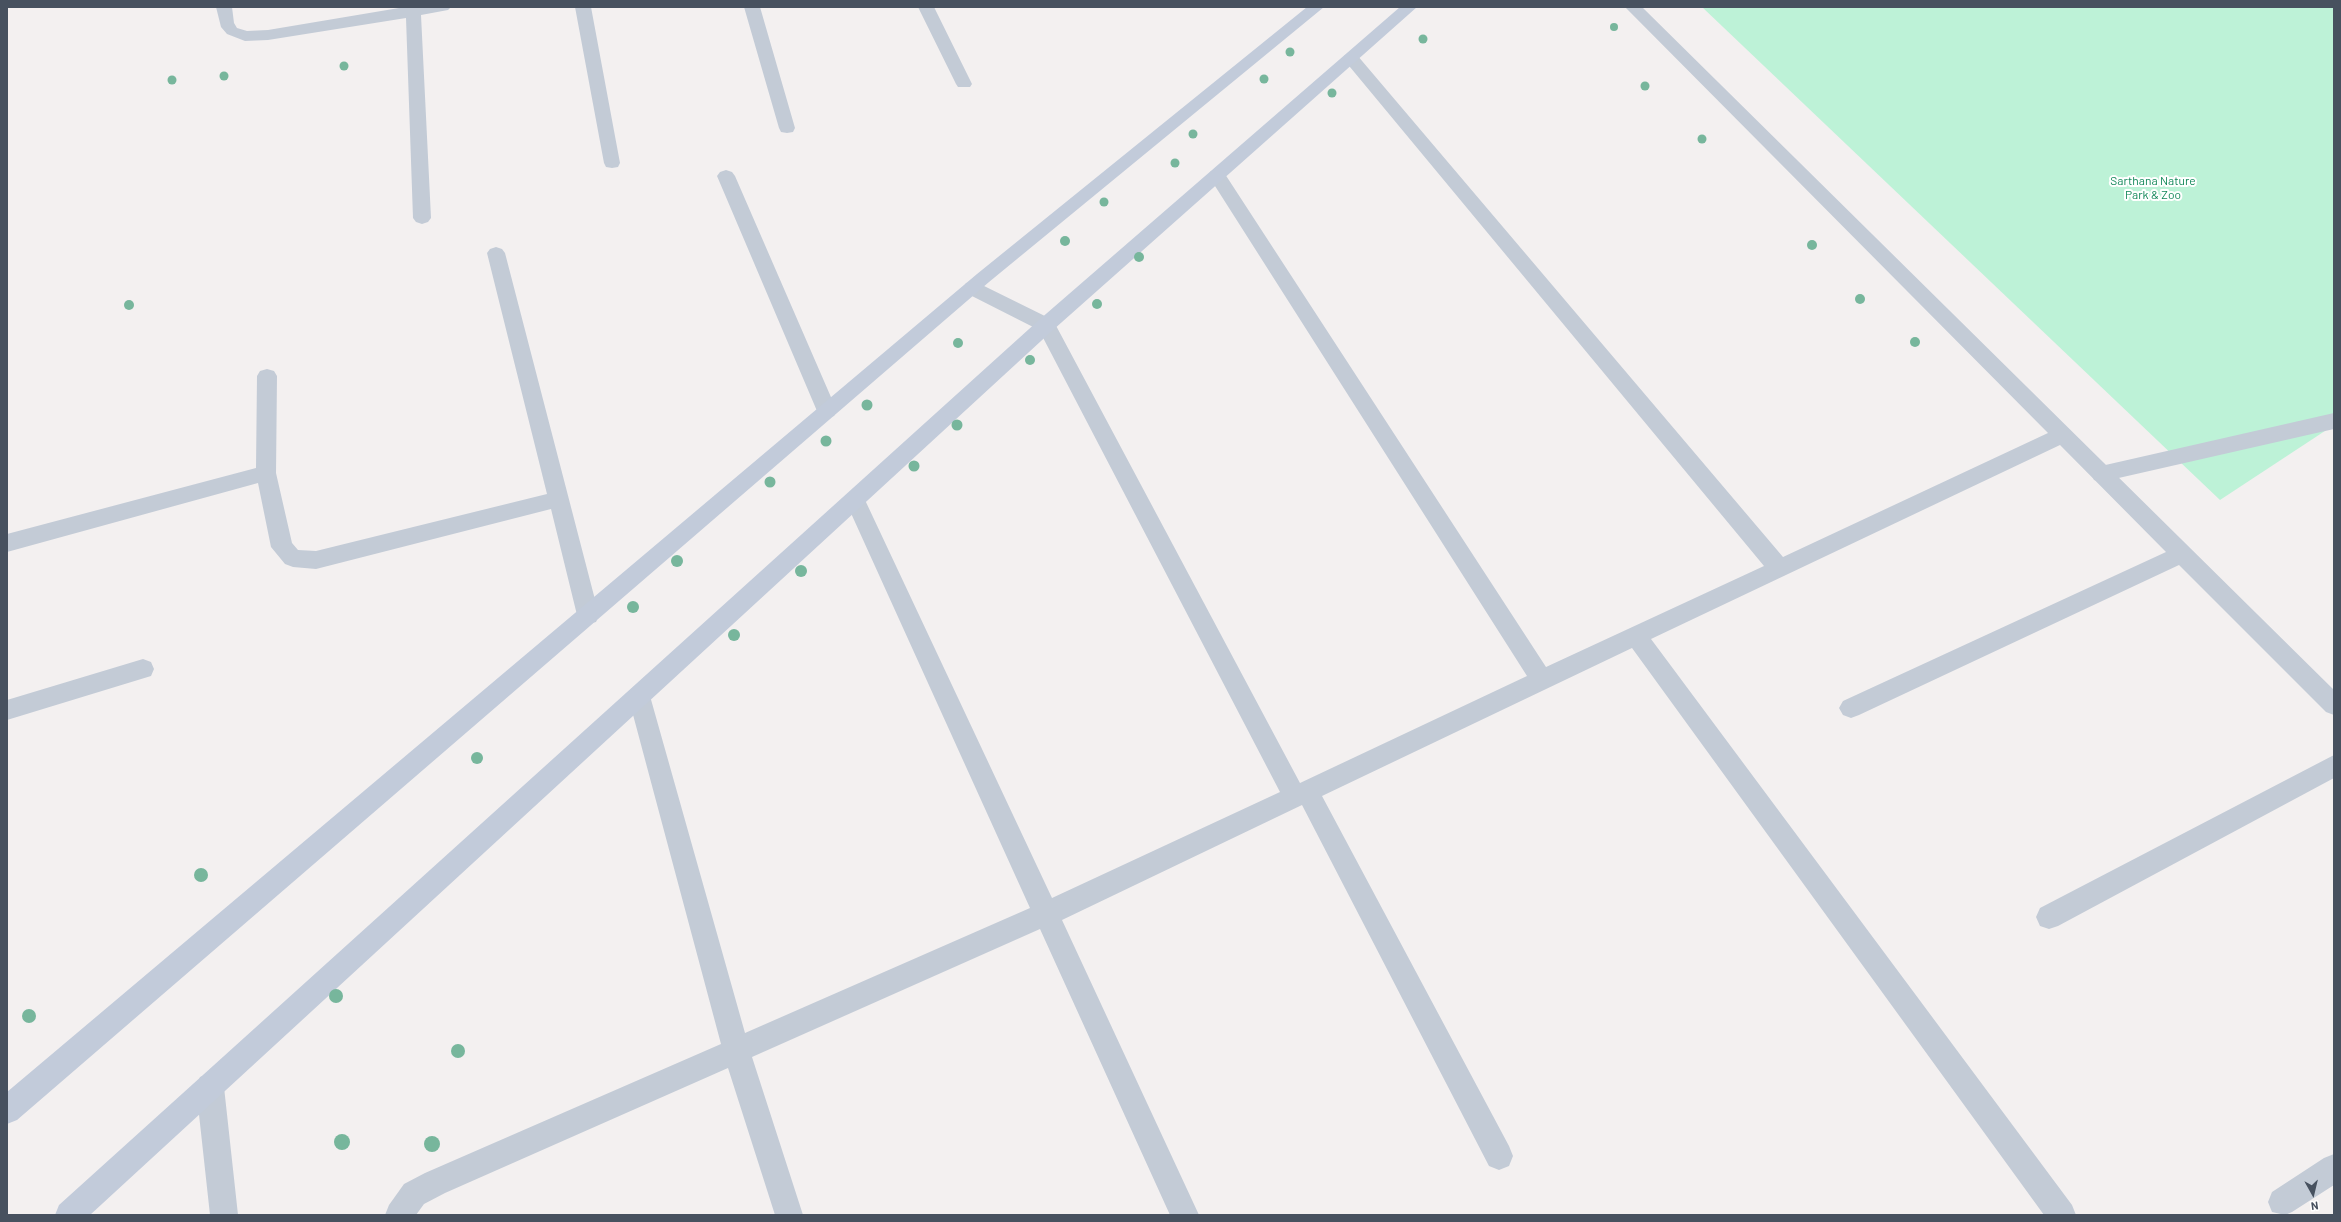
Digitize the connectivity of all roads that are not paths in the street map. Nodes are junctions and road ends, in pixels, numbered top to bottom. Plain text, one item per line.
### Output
1 (224, 7) edge
2 (443, 7) edge
3 (583, 7) edge
4 (752, 7) edge
5 (926, 7) edge
6 (1316, 7) edge
7 (1409, 7) edge
8 (1632, 7) edge
9 (413, 10) edge
10 (1351, 58) junction
11 (964, 84) dead end
12 (787, 128) dead end
13 (612, 163) dead end
14 (1217, 175) junction
15 (726, 176) dead end
16 (422, 218) dead end
17 (496, 253) dead end
18 (972, 288) junction
19 (1046, 325) junction
20 (267, 376) dead end
21 (827, 411) junction
22 (2334, 421) edge
23 (2063, 435) junction
24 (266, 473) junction
25 (2101, 474) junction
26 (558, 499) junction
27 (855, 500) junction
28 (7, 543) edge
29 (2182, 554) junction
30 (1780, 569) junction
31 (588, 615) junction
32 (1636, 636) junction
33 (143, 669) dead end
34 (1542, 680) junction
35 (639, 696) junction
36 (2334, 705) edge
37 (1851, 708) dead end
38 (7, 710) edge
39 (2334, 766) edge
40 (1301, 794) junction
41 (1046, 914) junction
42 (2049, 917) dead end
43 (736, 1050) junction
44 (210, 1087) junction
45 (7, 1110) edge
46 (1499, 1156) dead end
47 (2334, 1168) edge
48 (2282, 1202) dead end
49 (69, 1215) edge
50 (224, 1215) edge
51 (399, 1215) edge
52 (789, 1215) edge
53 (1185, 1215) edge
54 (2062, 1215) edge

1 - 9 street
2 - 9 street
3 - 13 street
4 - 12 street
5 - 11 street
6 - 18 street
7 - 10 street
8 - 23 street
9 - 16 street
10 - 14 street
10 - 30 street
14 - 19 street
14 - 34 street
15 - 21 street
17 - 26 street
18 - 19 street
18 - 21 street
19 - 27 street
19 - 40 street
20 - 24 street
21 - 31 street
22 - 25 street
23 - 25 street
23 - 30 street
24 - 26 street
24 - 28 street
25 - 29 street
26 - 31 street
27 - 35 street
27 - 41 street
29 - 36 street
29 - 37 street
30 - 32 street
31 - 45 street
32 - 34 street
32 - 54 street
33 - 38 street
34 - 40 street
35 - 43 street
35 - 44 street
39 - 42 street
40 - 41 street
40 - 46 street
41 - 43 street
41 - 53 street
43 - 51 street
43 - 52 street
44 - 49 street
44 - 50 street
47 - 48 street

